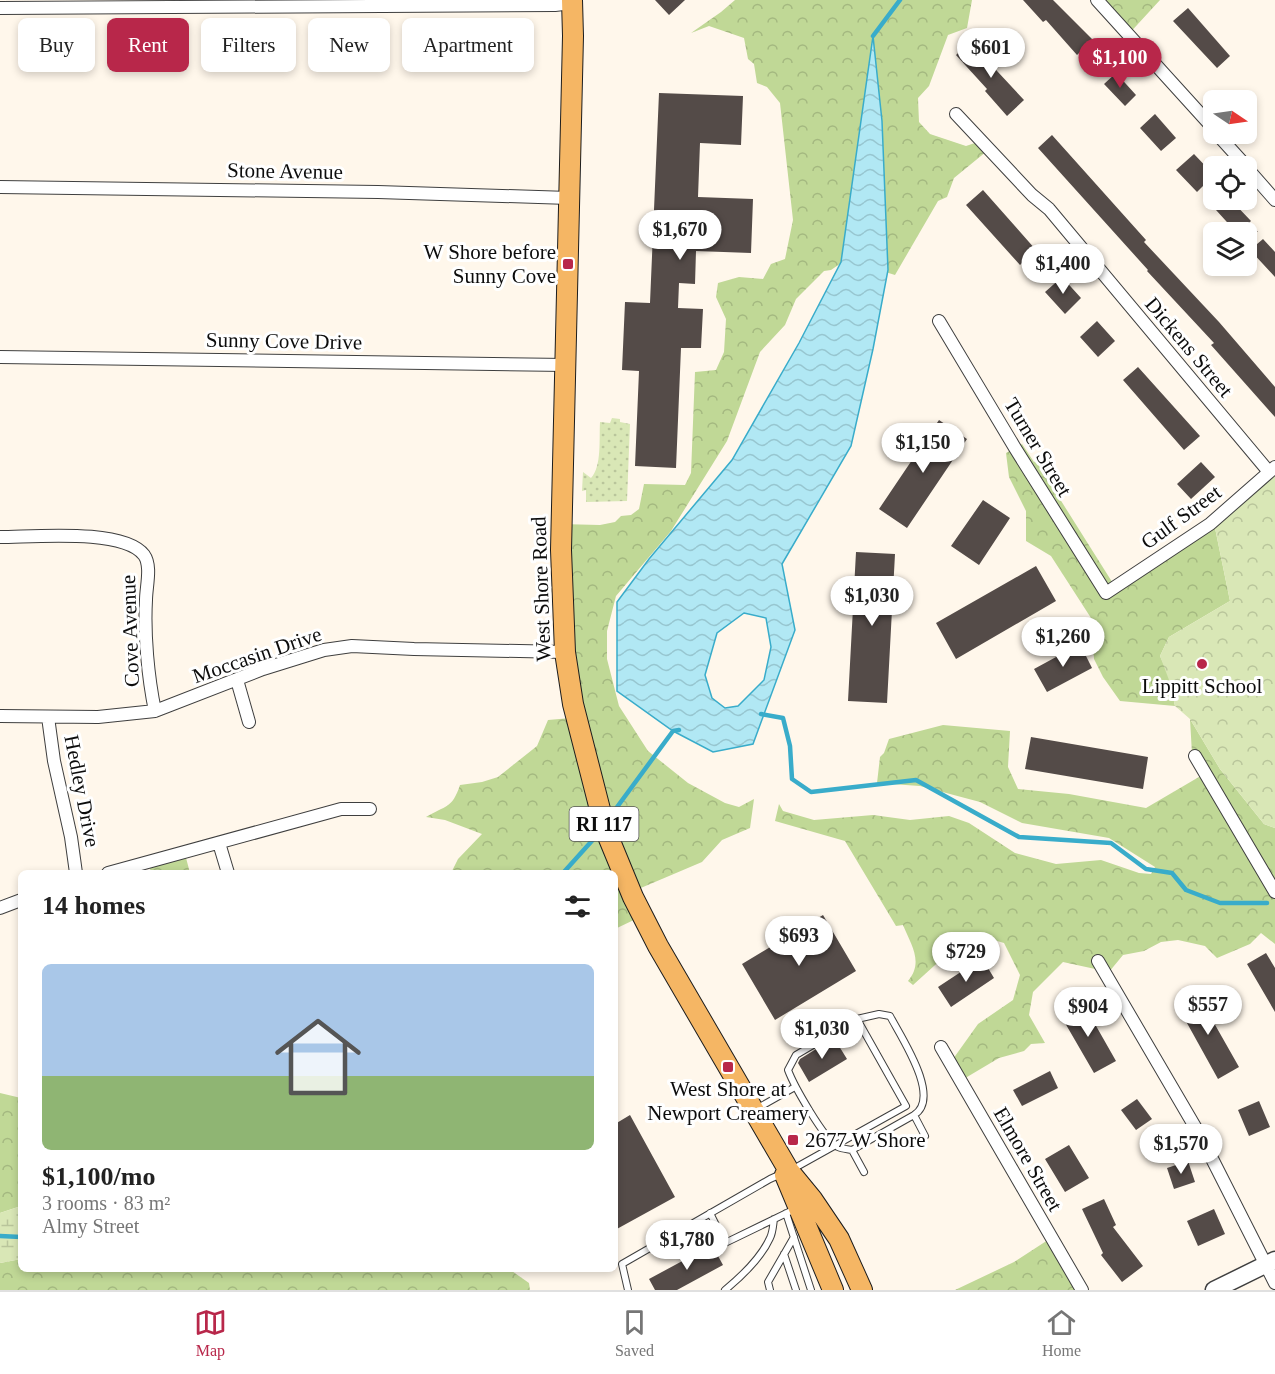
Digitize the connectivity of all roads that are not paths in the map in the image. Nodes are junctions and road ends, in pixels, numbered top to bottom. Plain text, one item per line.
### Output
1 (1097, 0) edge
2 (573, 1) edge
3 (0, 8) edge
4 (956, 114) dead end
5 (1203, 117) edge
6 (1226, 144) edge
7 (1236, 156) edge
8 (1257, 180) edge
9 (0, 187) edge
10 (568, 198) junction
11 (1275, 200) edge
12 (939, 321) dead end
13 (0, 357) edge
14 (567, 365) junction
15 (1272, 470) edge
16 (0, 537) edge
17 (1106, 593) joint
18 (565, 652) junction
19 (237, 680) junction
20 (155, 711) junction
21 (0, 716) edge
22 (48, 717) junction
23 (249, 722) dead end
24 (1195, 756) dead end
25 (370, 809) dead end
26 (219, 843) junction
27 (76, 870) edge
28 (119, 870) edge
29 (227, 870) edge
30 (1275, 892) edge
31 (18, 901) edge
32 (0, 908) edge
33 (1098, 961) dead end
34 (857, 1019) junction
35 (941, 1047) dead end
36 (795, 1087) junction
37 (754, 1110) junction
38 (914, 1115) junction
39 (925, 1136) dead end
40 (835, 1146) junction
41 (852, 1150) junction
42 (787, 1172) junction
43 (864, 1172) dead end
44 (792, 1210) junction
45 (710, 1213) junction
46 (774, 1219) junction
47 (801, 1232) junction
48 (784, 1254) junction
49 (1270, 1262) edge
50 (1275, 1283) edge
51 (628, 1290) edge
52 (725, 1290) edge
53 (770, 1290) edge
54 (796, 1290) edge
55 (811, 1290) edge
56 (833, 1290) edge
57 (862, 1290) edge
58 (1082, 1290) edge
59 (1214, 1290) edge

1 - 5 street
2 - 3 street
2 - 10 main road, West Shore Road / RI 117
4 - 15 street, Dickens Street
6 - 7 street
8 - 11 street
9 - 10 street, Stone Avenue
10 - 14 main road, West Shore Road / RI 117
12 - 17 street, Turner Street
13 - 14 street, Sunny Cove Drive
14 - 18 main road, West Shore Road / RI 117
15 - 17 street, Gulf Street
16 - 20 street, Cove Avenue
18 - 19 street, Moccasin Drive
18 - 37 main road, West Shore Road / RI 117
19 - 20 street, Moccasin Drive
19 - 23 street
20 - 22 street, Moccasin Drive
21 - 22 street, Moccasin Drive
22 - 27 street, Hedley Drive
24 - 30 street
25 - 26 street
26 - 28 street
26 - 29 street
31 - 32 street
33 - 49 street
34 - 36 lane
34 - 38 lane
34 - 40 lane
35 - 58 street, Elmore Street
36 - 37 lane
36 - 40 lane
37 - 42 main road, West Shore Road / RI 117
38 - 39 lane
38 - 41 lane
40 - 41 lane
40 - 42 lane
41 - 43 lane
42 - 44 main road, West Shore Road
42 - 45 lane
42 - 57 main road, West Shore Road / RI 117
44 - 46 lane
44 - 47 main road, West Shore Road
45 - 46 lane
45 - 51 lane
46 - 52 lane
47 - 48 lane
47 - 55 lane
47 - 56 main road, West Shore Road
48 - 53 lane
48 - 54 lane
49 - 50 street
49 - 59 street

